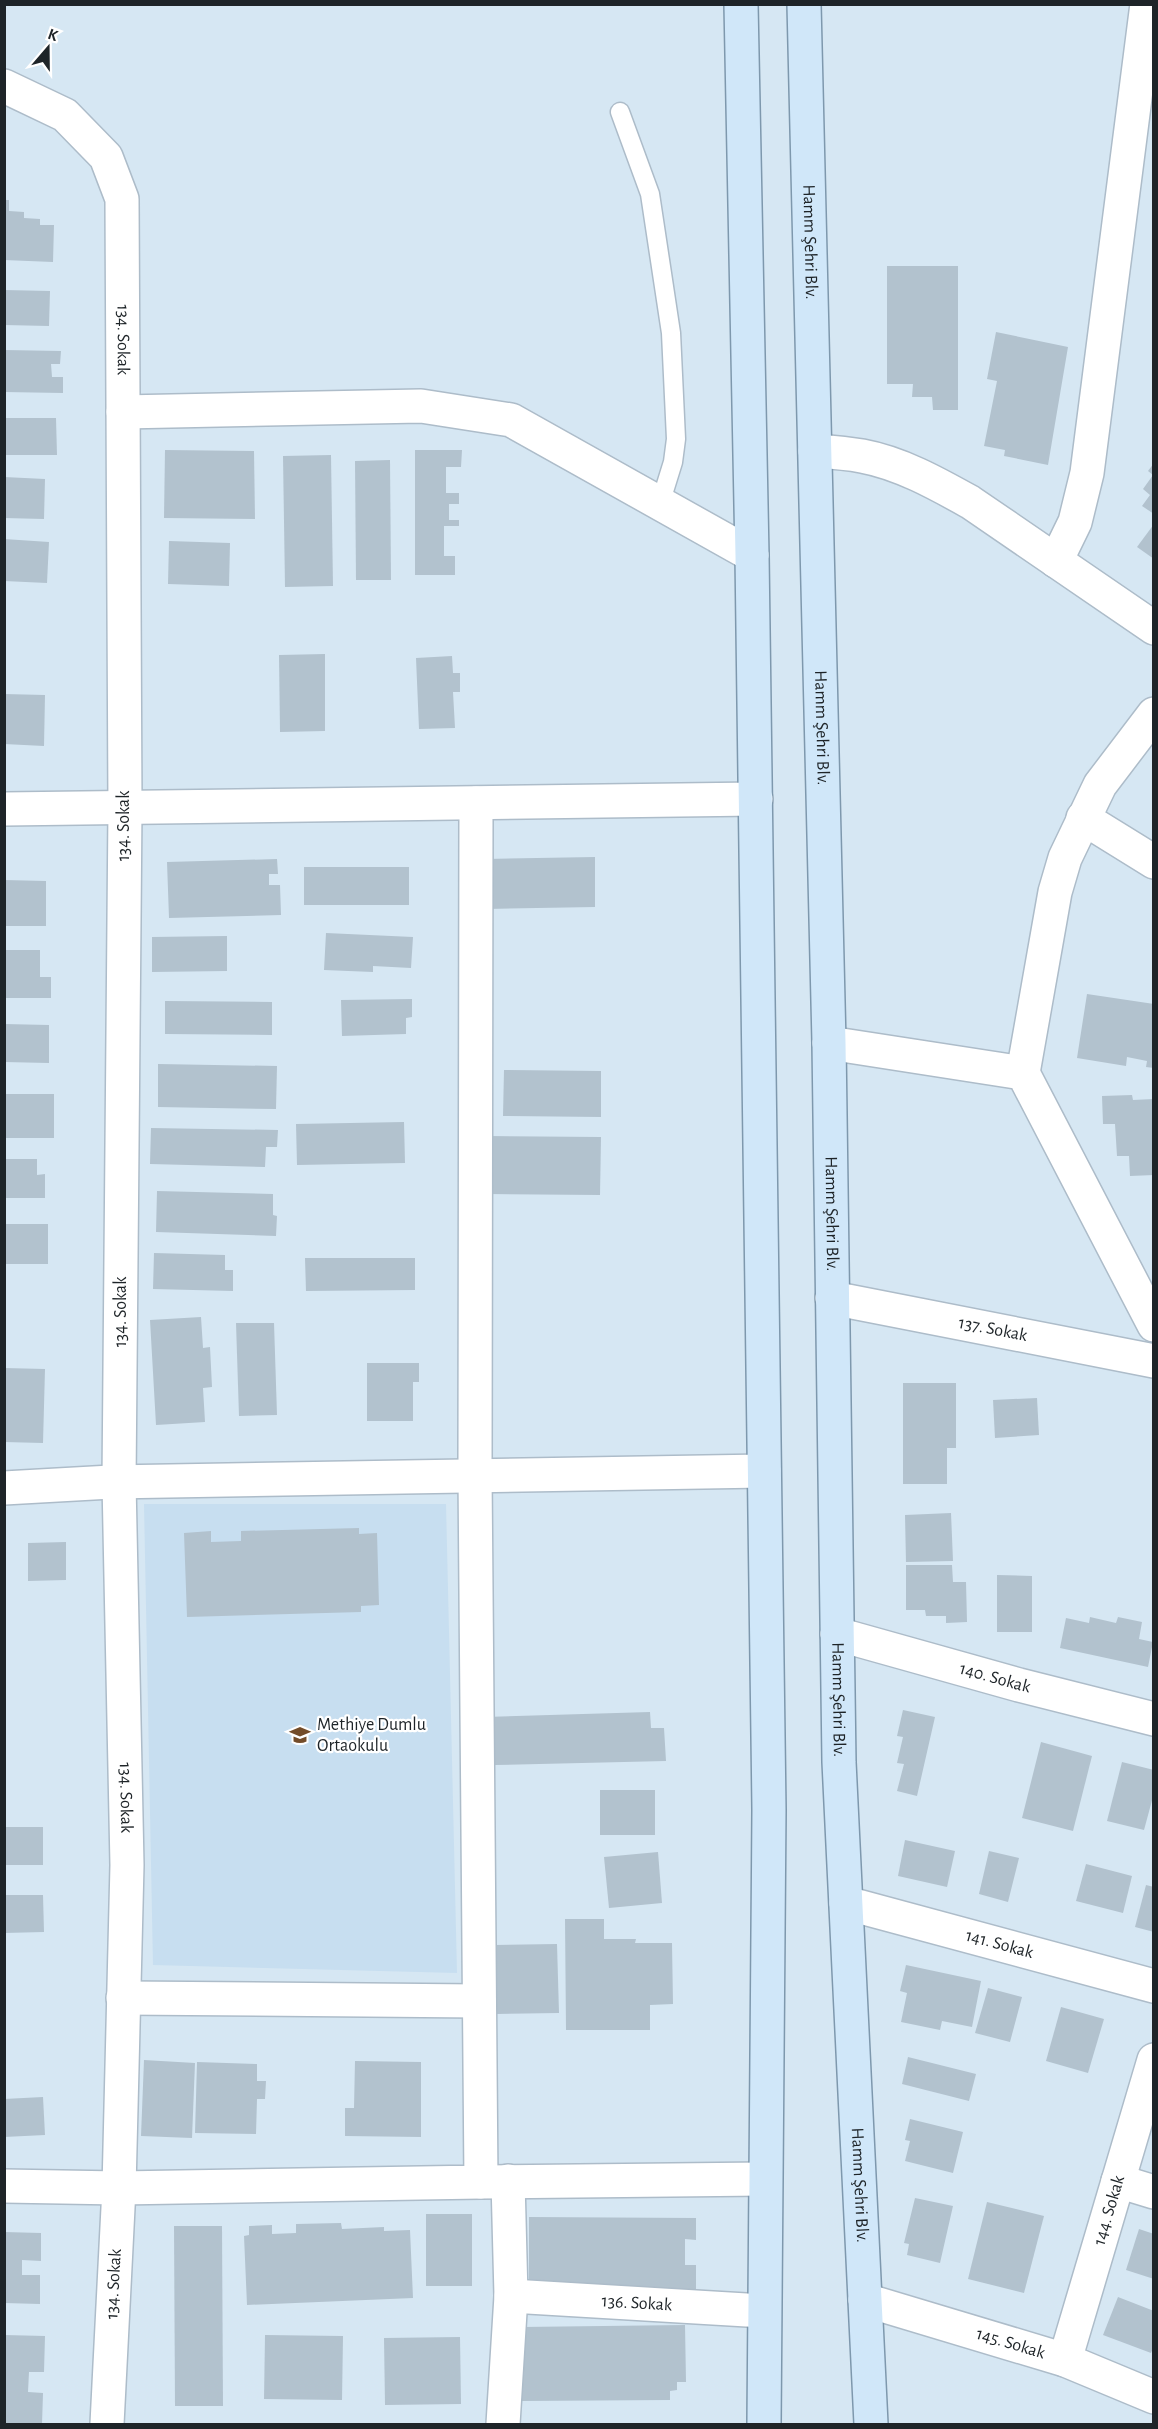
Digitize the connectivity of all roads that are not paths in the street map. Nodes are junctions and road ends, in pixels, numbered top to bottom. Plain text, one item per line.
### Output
1 (741, 4) edge
2 (804, 4) edge
3 (1148, 15) edge
4 (4, 86) edge
5 (620, 112) dead end
6 (123, 412) junction
7 (815, 451) junction
8 (660, 504) junction
9 (752, 555) junction
10 (1056, 561) junction
11 (1154, 628) edge
12 (1154, 714) edge
13 (756, 799) junction
14 (476, 803) junction
15 (125, 808) junction
16 (4, 809) edge
17 (1083, 818) junction
18 (1154, 862) edge
19 (829, 1043) junction
20 (1023, 1073) junction
21 (832, 1298) junction
22 (1154, 1325) edge
23 (1154, 1361) edge
24 (764, 1471) junction
25 (476, 1474) junction
26 (119, 1482) junction
27 (4, 1488) edge
28 (837, 1634) junction
29 (1154, 1719) edge
30 (846, 1903) junction
31 (1154, 1986) edge
32 (123, 1998) junction
33 (479, 2001) junction
34 (1154, 2060) edge
35 (765, 2179) junction
36 (494, 2181) junction
37 (1118, 2181) junction
38 (4, 2186) edge
39 (119, 2188) junction
40 (1154, 2192) edge
41 (511, 2296) junction
42 (865, 2300) junction
43 (764, 2311) junction
44 (1065, 2360) junction
45 (1154, 2397) edge
46 (107, 2424) edge
47 (503, 2424) edge
48 (764, 2424) edge
49 (871, 2424) edge

1 - 9 main road
2 - 7 main road, Hamm Şehri Blv.
3 - 10 street
4 - 6 street, 134. Sokak
5 - 8 lane
6 - 8 street
6 - 15 street, 134. Sokak
7 - 10 street
7 - 19 main road, Hamm Şehri Blv.
8 - 9 street
9 - 13 main road
10 - 11 street
12 - 17 street
13 - 14 street
13 - 24 main road
14 - 15 street
14 - 25 street
15 - 16 street
15 - 26 street, 134. Sokak
17 - 18 street
17 - 20 street
19 - 20 street
19 - 21 main road, Hamm Şehri Blv.
20 - 22 street
21 - 23 street, 137. Sokak
21 - 28 main road, Hamm Şehri Blv.
24 - 25 street
24 - 35 main road
25 - 26 street
25 - 33 street
26 - 27 street
26 - 32 street, 134. Sokak
28 - 29 street, 140. Sokak
28 - 30 main road, Hamm Şehri Blv.
30 - 31 street, 141. Sokak
30 - 42 main road, Hamm Şehri Blv.
32 - 33 street
32 - 39 street, 134. Sokak
33 - 36 street
34 - 37 street, 144. Sokak
35 - 36 street
35 - 43 main road
36 - 39 street
36 - 41 street
37 - 40 street
37 - 44 street, 144. Sokak
38 - 39 street
39 - 46 street, 134. Sokak
41 - 43 street, 136. Sokak
41 - 47 street
42 - 44 street, 145. Sokak
42 - 49 main road, Hamm Şehri Blv.
43 - 48 main road
44 - 45 street, 145. Sokak

